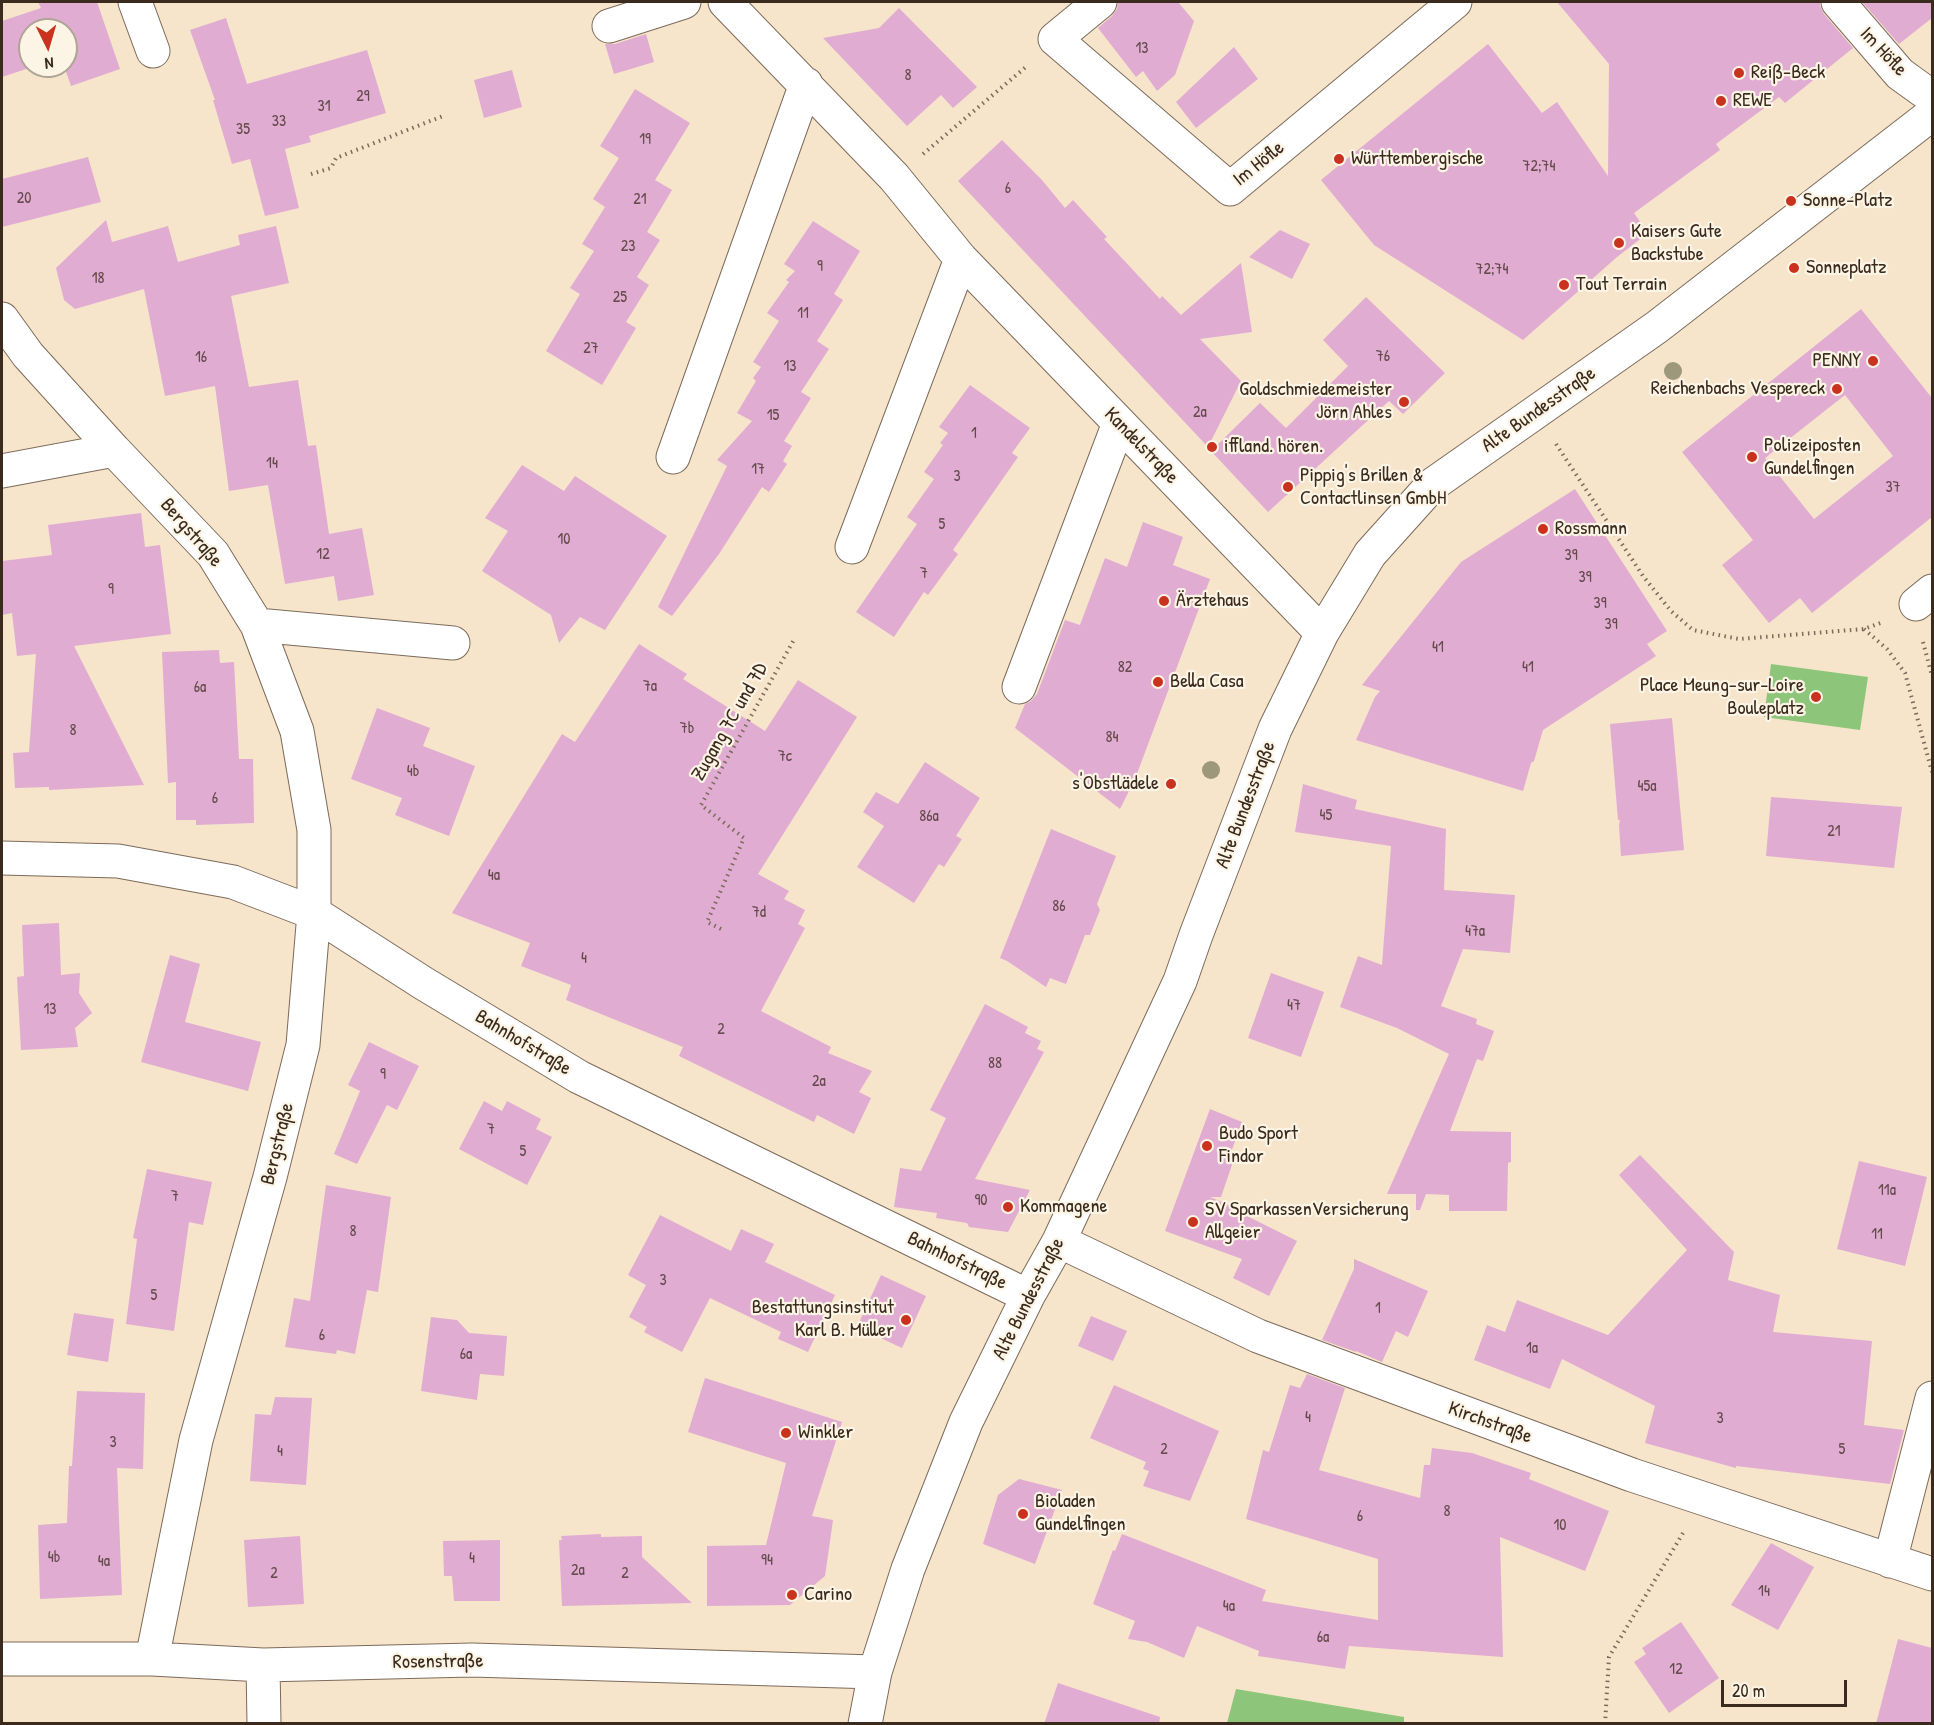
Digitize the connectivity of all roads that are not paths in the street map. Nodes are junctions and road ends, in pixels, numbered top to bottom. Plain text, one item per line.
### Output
1 (135, 2) edge
2 (684, 2) edge
3 (725, 2) edge
4 (1100, 2) edge
5 (1455, 2) edge
6 (1838, 2) edge
7 (609, 26) dead end
8 (153, 51) dead end
9 (806, 84) junction
10 (1932, 97) edge
11 (1932, 114) edge
12 (961, 259) junction
13 (2, 319) edge
14 (1119, 423) junction
15 (114, 450) junction
16 (673, 457) dead end
17 (2, 471) edge
18 (852, 547) dead end
19 (257, 625) junction
20 (1322, 633) junction
21 (453, 643) dead end
22 (1019, 687) dead end
23 (2, 858) edge
24 (314, 913) junction
25 (1059, 1241) junction
26 (1028, 1296) junction
27 (1932, 1398) edge
28 (1890, 1561) junction
29 (1932, 1574) edge
30 (2, 1659) edge
31 (152, 1659) junction
32 (263, 1665) junction
33 (875, 1672) junction
34 (264, 1724) edge
35 (865, 1724) edge

1 - 8 street
2 - 7 street
3 - 9 street, Kandelstraße
4 - 5 street, Im Höfle
6 - 10 street, Im Höfle
9 - 12 street, Kandelstraße
9 - 16 street
11 - 20 street, Alte Bundesstraße
12 - 14 street, Kandelstraße
12 - 18 street
13 - 15 street, Bergstraße
14 - 20 street, Kandelstraße
14 - 22 street
15 - 17 street
15 - 19 street, Bergstraße
19 - 21 street
19 - 24 street, Bergstraße
20 - 25 street, Alte Bundesstraße
23 - 24 street, Bahnhofstraße
24 - 26 street, Bahnhofstraße
24 - 31 street, Bergstraße
25 - 26 street, Alte Bundesstraße
25 - 28 street, Kirchstraße
26 - 33 street, Alte Bundesstraße
27 - 28 street
28 - 29 street, Kirchstraße
30 - 31 street, Rosenstraße
31 - 32 street, Rosenstraße
32 - 33 street, Rosenstraße
32 - 34 street
33 - 35 street, Alte Bundesstraße

